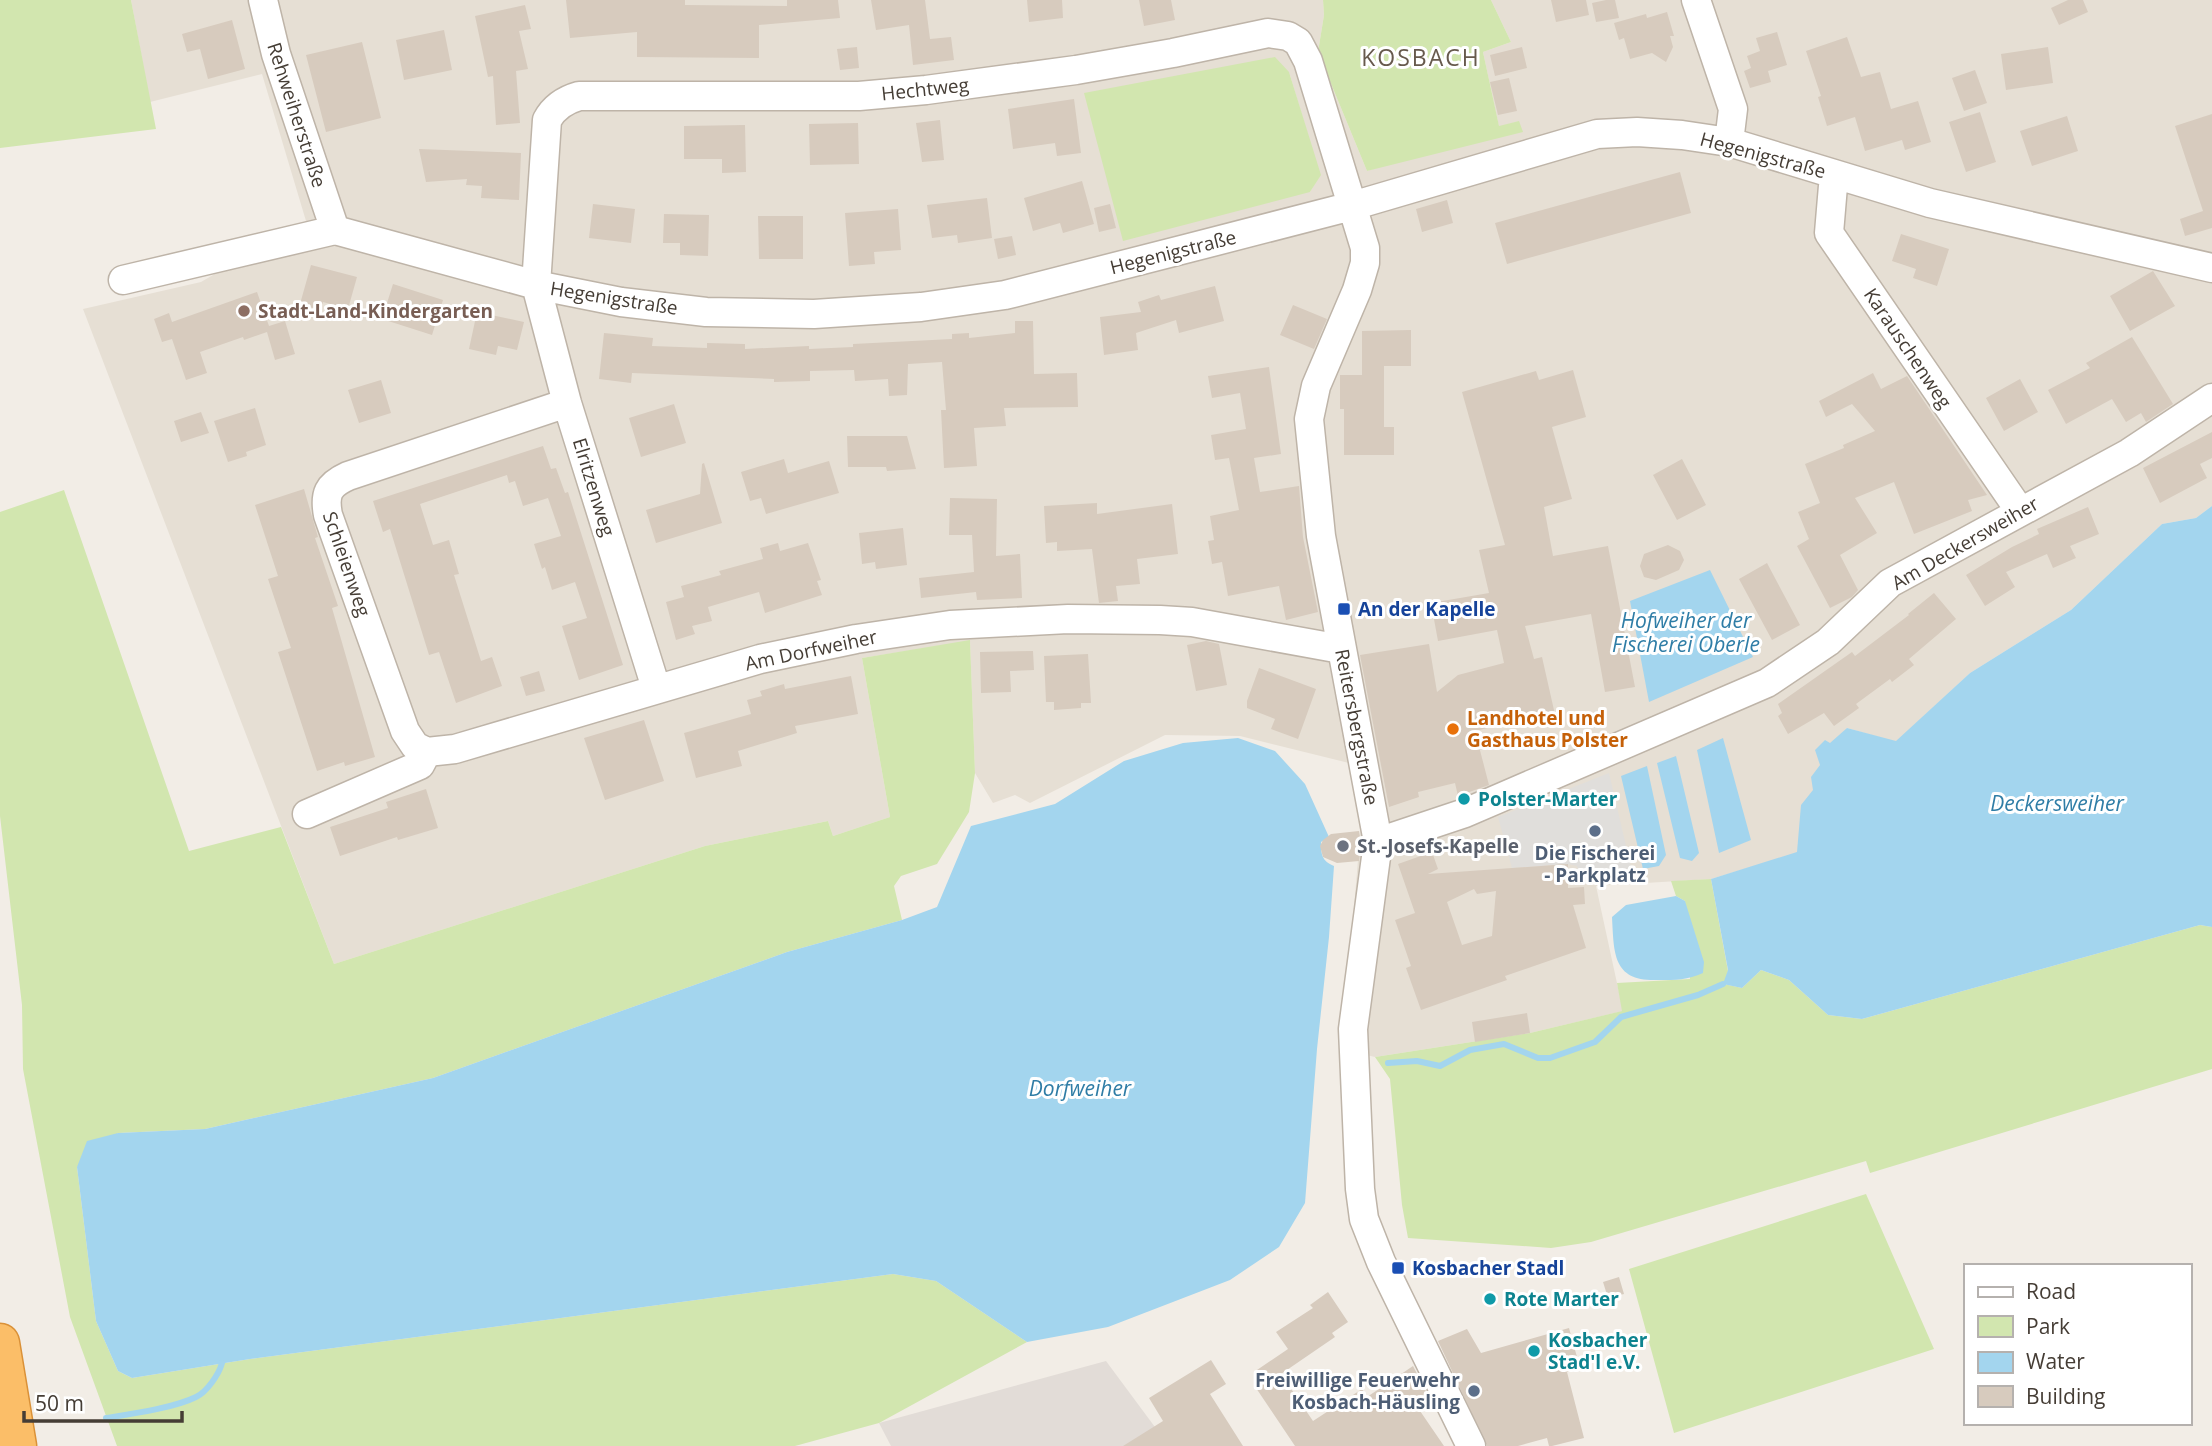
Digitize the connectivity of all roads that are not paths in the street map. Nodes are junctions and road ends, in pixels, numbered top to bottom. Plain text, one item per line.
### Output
1 (263, 0) edge
2 (1696, 0) edge
3 (1729, 142) junction
4 (1834, 174) junction
5 (1352, 206) junction
6 (335, 230) junction
7 (2212, 268) edge
8 (123, 280) dead end
9 (536, 285) junction
10 (2212, 398) edge
11 (567, 402) junction
12 (2020, 511) junction
13 (1341, 649) junction
14 (656, 688) junction
15 (427, 752) junction
16 (307, 814) dead end
17 (1378, 842) junction
18 (0, 1343) edge
19 (17, 1446) edge
20 (1471, 1446) edge

1 - 6 street, Rehweiherstraße
2 - 3 street
3 - 4 street, Hegenigstraße
3 - 5 street, Hegenigstraße
4 - 7 street, Hegenigstraße
4 - 12 street, Karauschenweg
5 - 9 street, Hegenigstraße
5 - 9 street, Hechtweg
5 - 13 street, Reitersbergstraße
6 - 8 street, Hegenigstraße
6 - 9 street, Hegenigstraße
9 - 11 street, Elritzenweg
10 - 12 street, Am Deckersweiher
11 - 14 street, Elritzenweg
11 - 15 street, Schleienweg
12 - 17 street, Am Deckersweiher
13 - 14 street, Am Dorfweiher
13 - 17 street, Reitersbergstraße
14 - 15 street, Am Dorfweiher
15 - 16 street
17 - 20 street, Reitersbergstraße
18 - 19 highway

